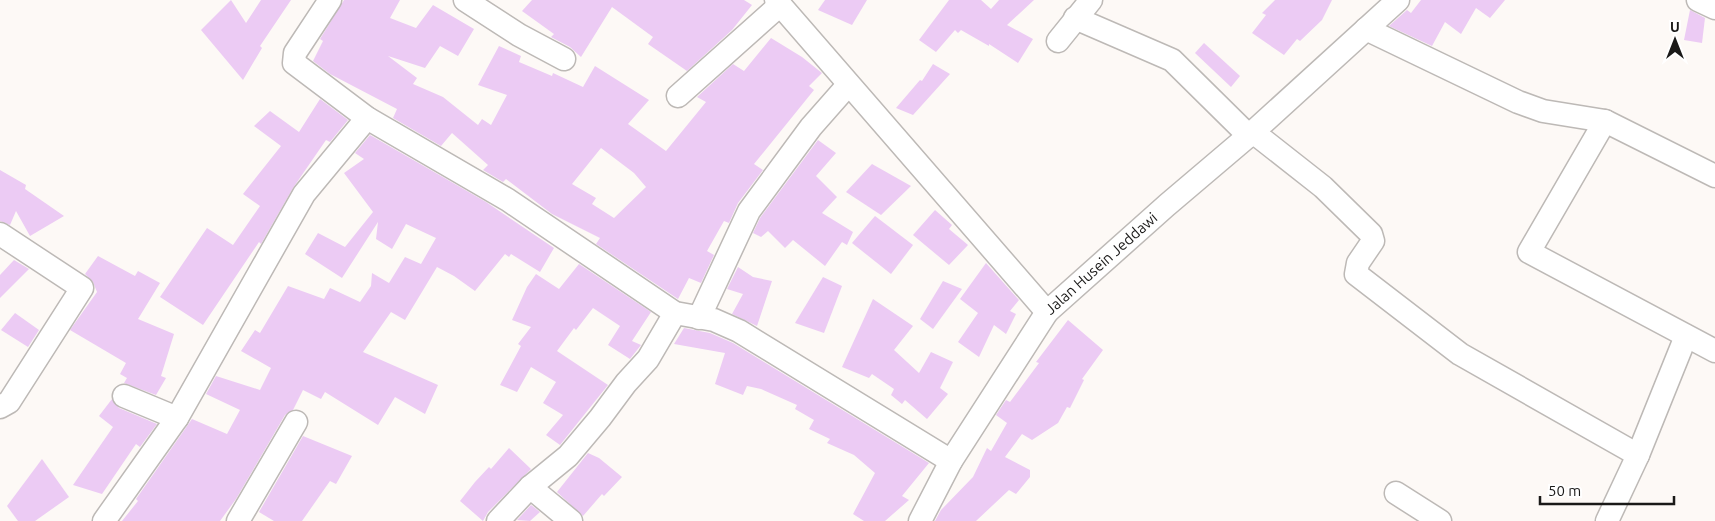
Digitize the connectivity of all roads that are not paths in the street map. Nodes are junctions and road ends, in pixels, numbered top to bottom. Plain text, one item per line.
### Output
1 (330, 0) edge
2 (465, 0) edge
3 (1091, 0) edge
4 (1398, 0) edge
5 (1698, 0) edge
6 (778, 2) edge
7 (1715, 8) edge
8 (1075, 18) junction
9 (1366, 29) junction
10 (1058, 41) dead end
11 (564, 59) dead end
12 (848, 85) junction
13 (678, 96) dead end
14 (367, 118) junction
15 (1605, 121) junction
16 (1251, 134) junction
17 (1715, 176) edge
18 (0, 234) edge
19 (1048, 312) junction
20 (675, 313) junction
21 (699, 318) junction
22 (1686, 336) junction
23 (1715, 351) edge
24 (124, 396) dead end
25 (0, 407) edge
26 (177, 418) junction
27 (296, 422) dead end
28 (1638, 455) junction
29 (950, 461) junction
30 (530, 487) junction
31 (1396, 493) dead end
32 (242, 520) edge
33 (104, 521) edge
34 (498, 521) edge
35 (571, 521) edge
36 (920, 521) edge
37 (1440, 521) edge
38 (1607, 521) edge

1 - 14 street
2 - 11 street
3 - 8 street
4 - 9 street, Jalan Husein Jeddawi
5 - 7 street
6 - 12 street, Jalan Husein Jeddawi
6 - 13 street
8 - 10 street
8 - 16 street
9 - 15 street
9 - 16 street, Jalan Husein Jeddawi
12 - 19 street, Jalan Husein Jeddawi
12 - 21 street
14 - 20 street
14 - 26 street
15 - 17 street
15 - 22 street
16 - 19 street, Jalan Husein Jeddawi
16 - 28 street
18 - 25 street
19 - 29 street
20 - 21 street
20 - 30 street
21 - 29 street
22 - 23 street
22 - 28 street
24 - 26 street
26 - 33 street
27 - 32 street
28 - 38 street
29 - 36 street
30 - 34 street
30 - 35 street
31 - 37 street

